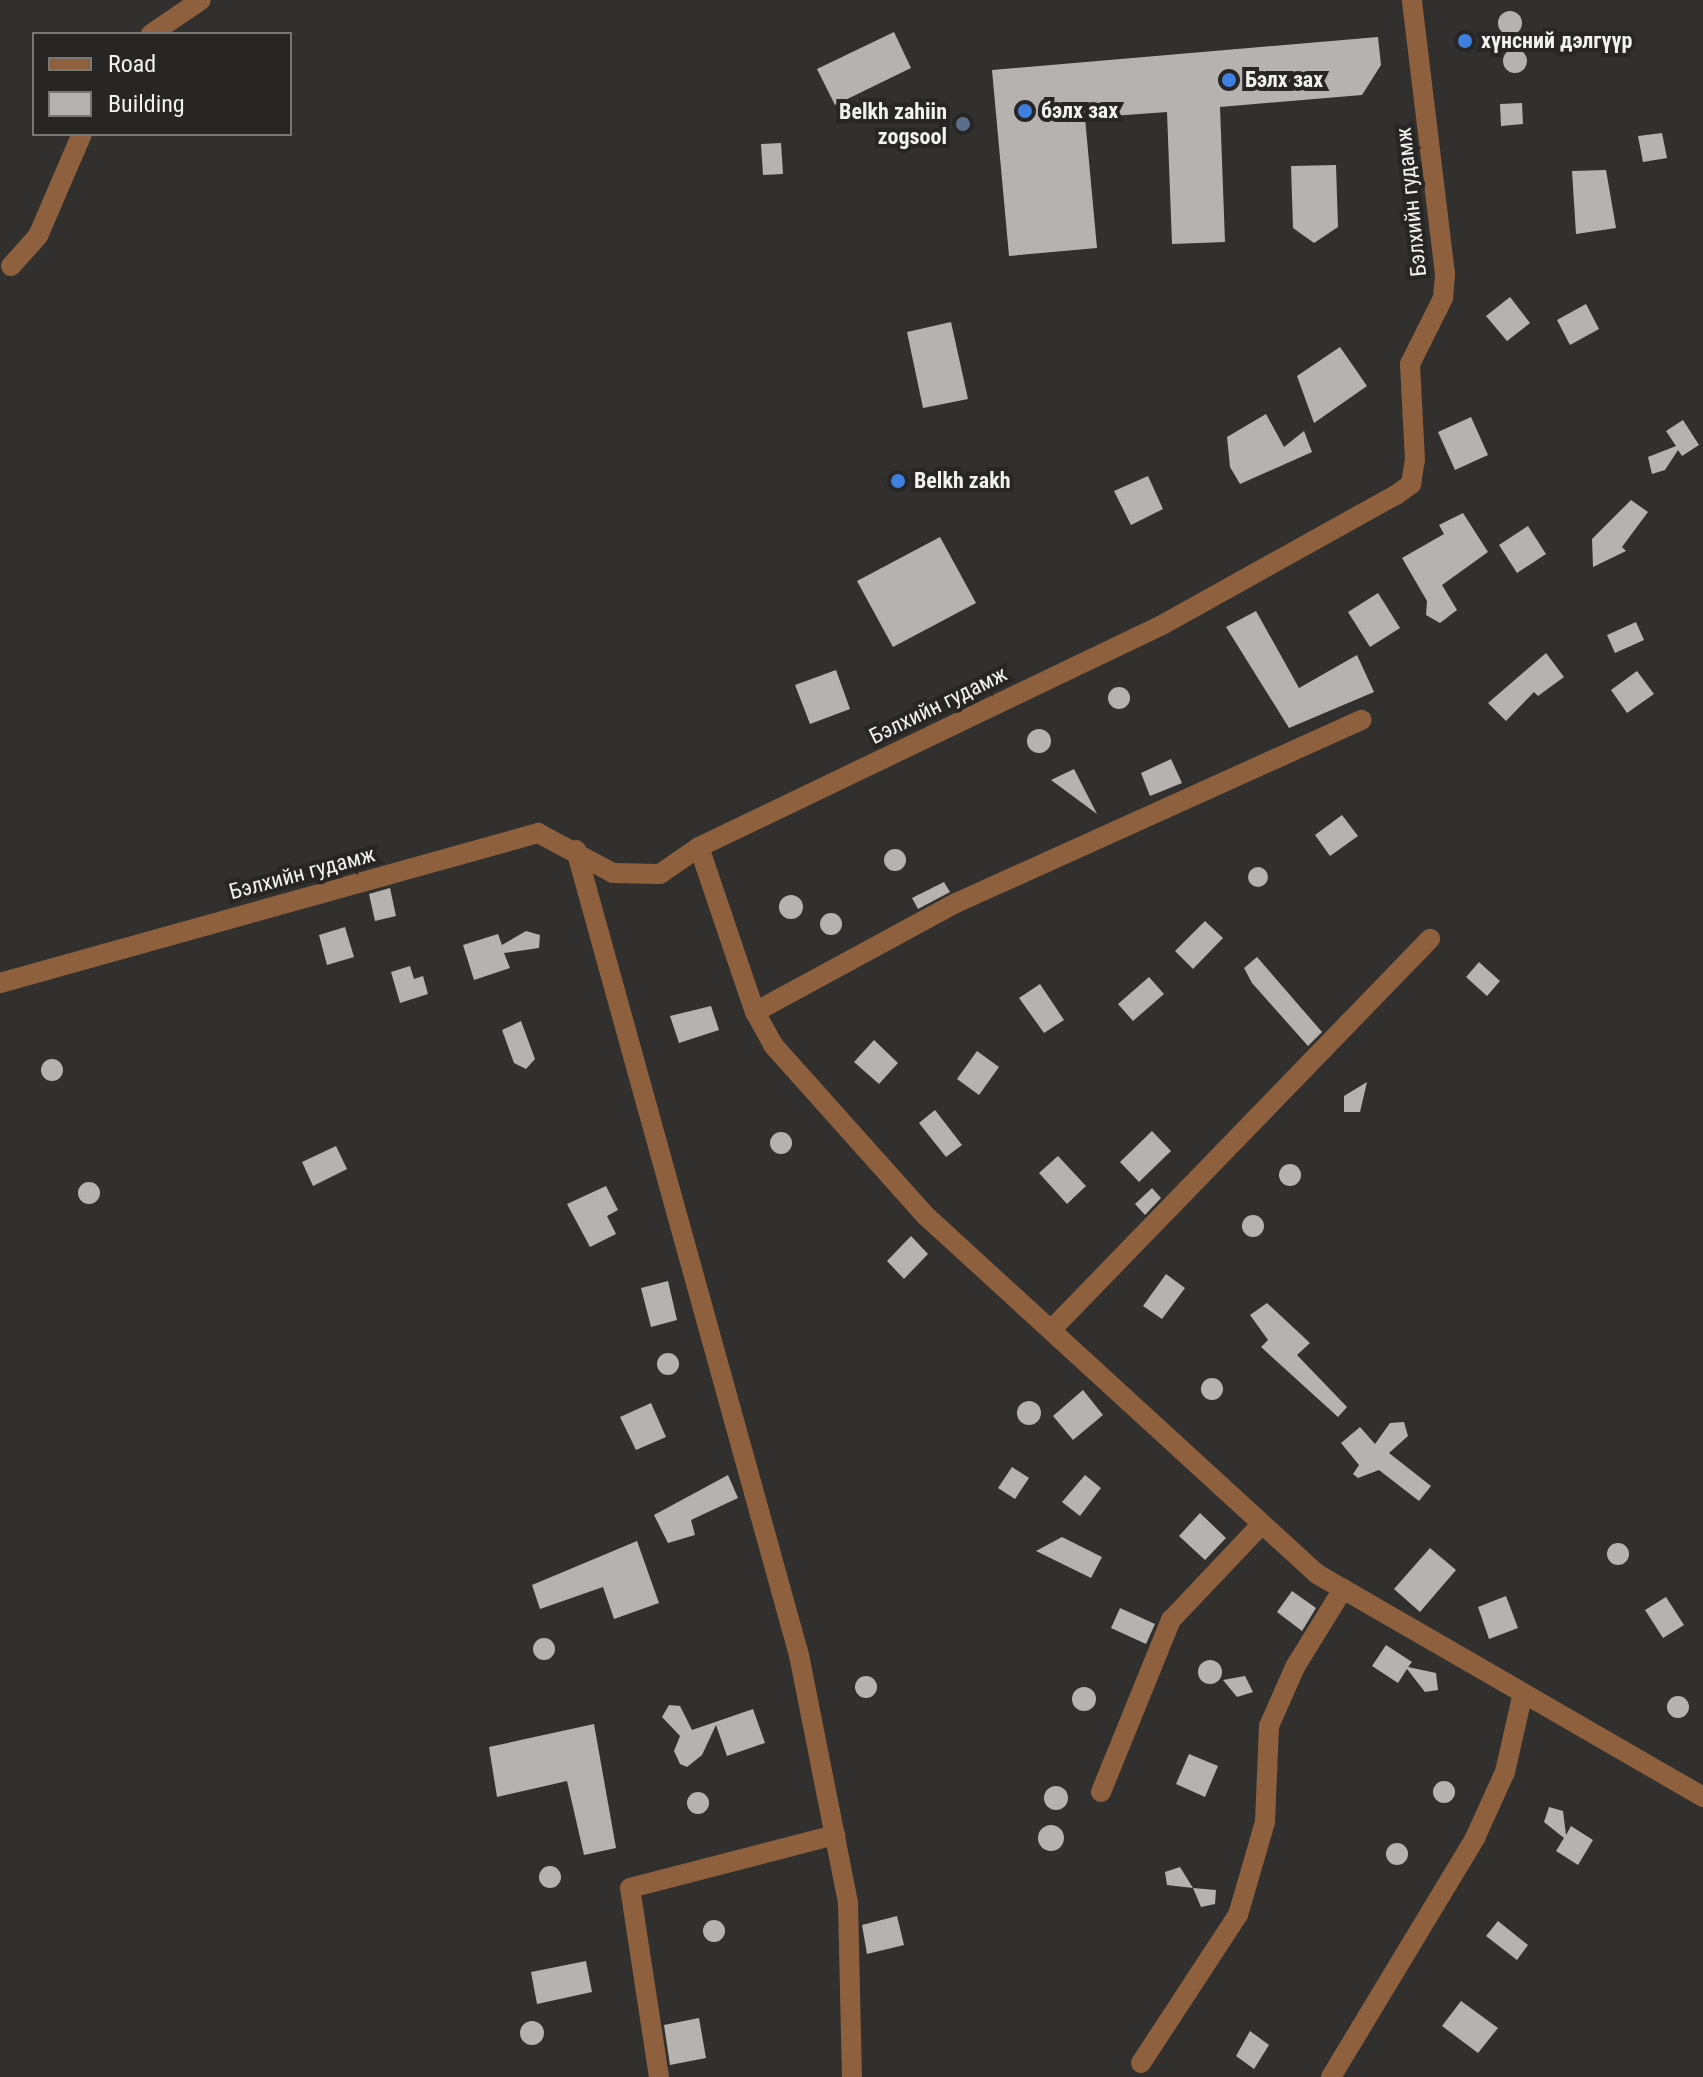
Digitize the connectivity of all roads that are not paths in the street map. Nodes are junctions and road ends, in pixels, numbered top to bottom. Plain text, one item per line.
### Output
1 (201, 0) edge
2 (1412, 0) edge
3 (154, 32) edge
4 (81, 136) edge
5 (11, 266) dead end
6 (1362, 720) dead end
7 (699, 847) junction
8 (576, 850) junction
9 (1430, 939) dead end
10 (0, 983) edge
11 (755, 1012) junction
12 (1053, 1328) junction
13 (1260, 1526) junction
14 (1343, 1589) junction
15 (1522, 1697) junction
16 (1101, 1792) dead end
17 (1703, 1797) edge
18 (835, 1835) junction
19 (1141, 2063) dead end
20 (659, 2077) edge
21 (852, 2077) edge
22 (1331, 2077) edge

1 - 3 street
2 - 7 street, Бэлхийн гудамж
4 - 5 street
6 - 11 street
7 - 8 street, Бэлхийн гудамж
7 - 11 street
8 - 10 street, Бэлхийн гудамж
8 - 18 street
9 - 12 street
11 - 12 street
12 - 13 street
13 - 14 street
13 - 16 street
14 - 15 street
14 - 19 street
15 - 17 street
15 - 22 street
18 - 20 street
18 - 21 street

